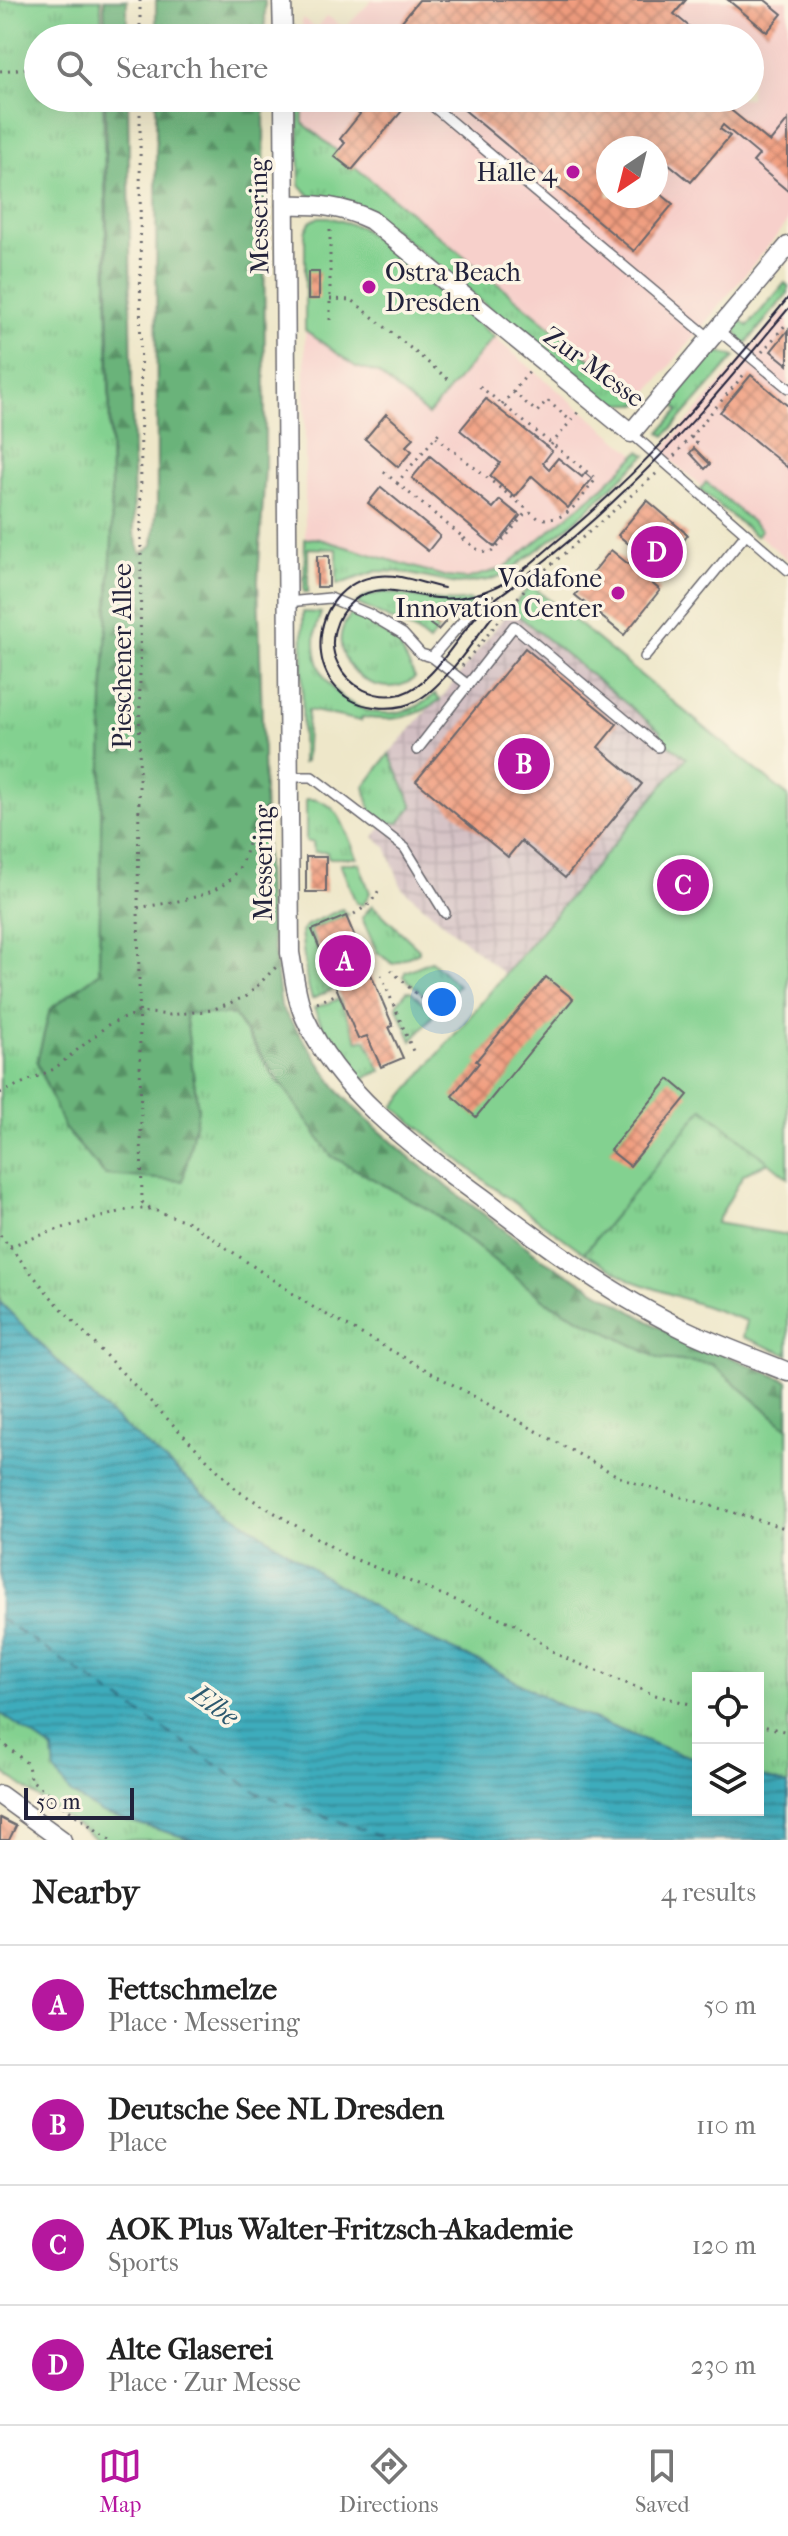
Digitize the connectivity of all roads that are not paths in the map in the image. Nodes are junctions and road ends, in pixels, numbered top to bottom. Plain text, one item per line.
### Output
1 (282, 0) edge
2 (283, 24) edge
3 (284, 112) edge
4 (440, 112) edge
5 (285, 205) junction
6 (788, 246) edge
7 (714, 334) junction
8 (788, 388) edge
9 (631, 433) junction
10 (746, 534) junction
11 (788, 570) edge
12 (482, 599) road end
13 (287, 602) junction
14 (432, 657) junction
15 (645, 657) dead end
16 (468, 685) junction
17 (658, 747) dead end
18 (417, 750) dead end
19 (289, 777) junction
20 (445, 913) dead end
21 (788, 1372) edge
22 (0, 1795) edge
23 (38, 1823) junction
24 (27, 1840) edge
25 (62, 1840) edge

1 - 2 street
3 - 5 street, Messering
4 - 7 lane
5 - 9 street, Zur Messe
5 - 13 street, Messering
6 - 7 street, Zur Messe
7 - 8 lane
7 - 9 street, Zur Messe
9 - 10 lane
10 - 11 lane
10 - 15 lane
12 - 14 lane
13 - 14 lane
13 - 19 street, Messering
14 - 16 lane
16 - 17 lane
16 - 18 lane
19 - 20 lane
19 - 21 street, Messering
22 - 23 street
23 - 24 street
23 - 25 street

